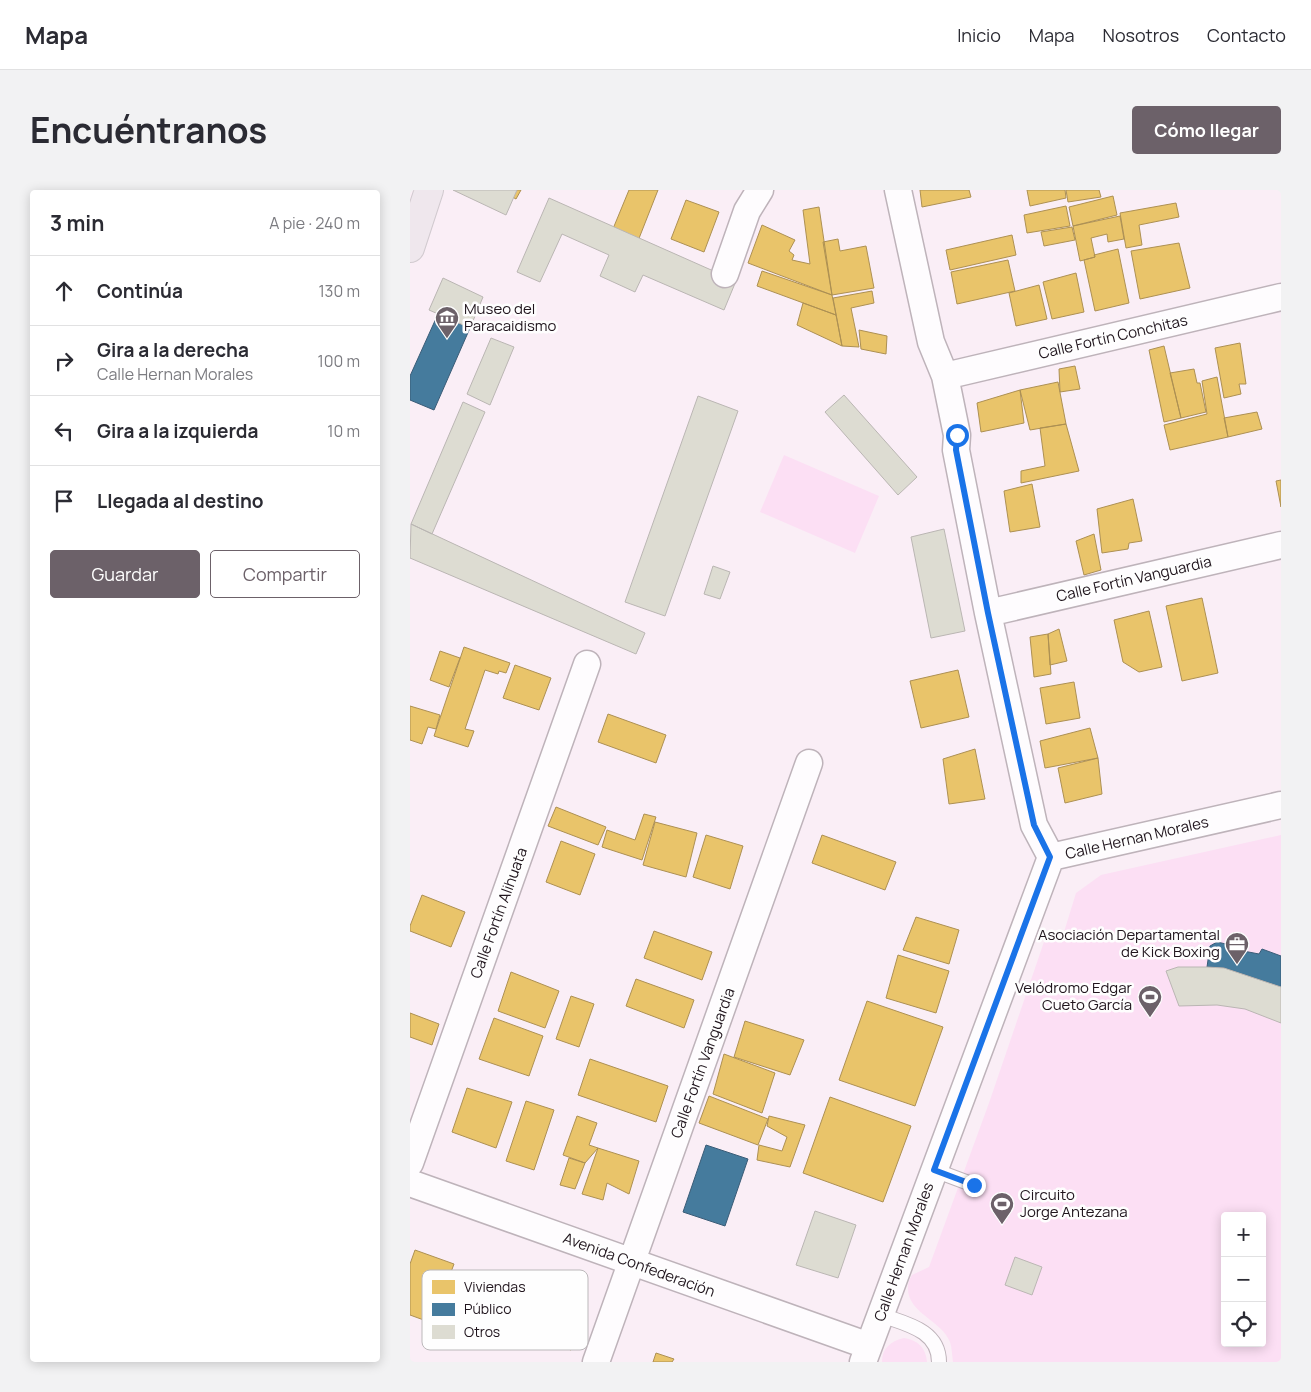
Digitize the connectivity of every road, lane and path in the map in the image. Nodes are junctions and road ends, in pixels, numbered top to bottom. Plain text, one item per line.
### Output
1 (429, 190) edge
2 (760, 190) edge
3 (898, 190) edge
4 (410, 248) edge
5 (725, 274) dead end
6 (1281, 297) edge
7 (945, 376) junction
8 (1281, 546) edge
9 (988, 613) junction
10 (588, 664) dead end
11 (809, 763) dead end
12 (1281, 806) edge
13 (1050, 857) junction
14 (410, 1163) edge
15 (934, 1170) junction
16 (410, 1183) edge
17 (974, 1185) dead end
18 (632, 1262) junction
19 (881, 1315) junction
20 (866, 1354) edge
21 (596, 1362) edge
22 (939, 1362) edge

1 - 4 main road
2 - 5 street
3 - 7 street
6 - 7 street, Calle Fortín Conchitas
7 - 9 street
8 - 9 street, Calle Fortín Vanguardia
9 - 13 street
10 - 14 street, Calle Fortín Alihuata
11 - 18 street, Calle Fortín Vanguardia
12 - 13 street, Calle Hernan Morales
13 - 15 street, Calle Hernan Morales
15 - 17 lane
15 - 19 street, Calle Hernan Morales
16 - 18 street, Avenida Confederación
18 - 20 street, Avenida Confederación
18 - 21 street, Calle Fortín Vanguardia
19 - 20 street, Calle Hernan Morales
19 - 22 lane

